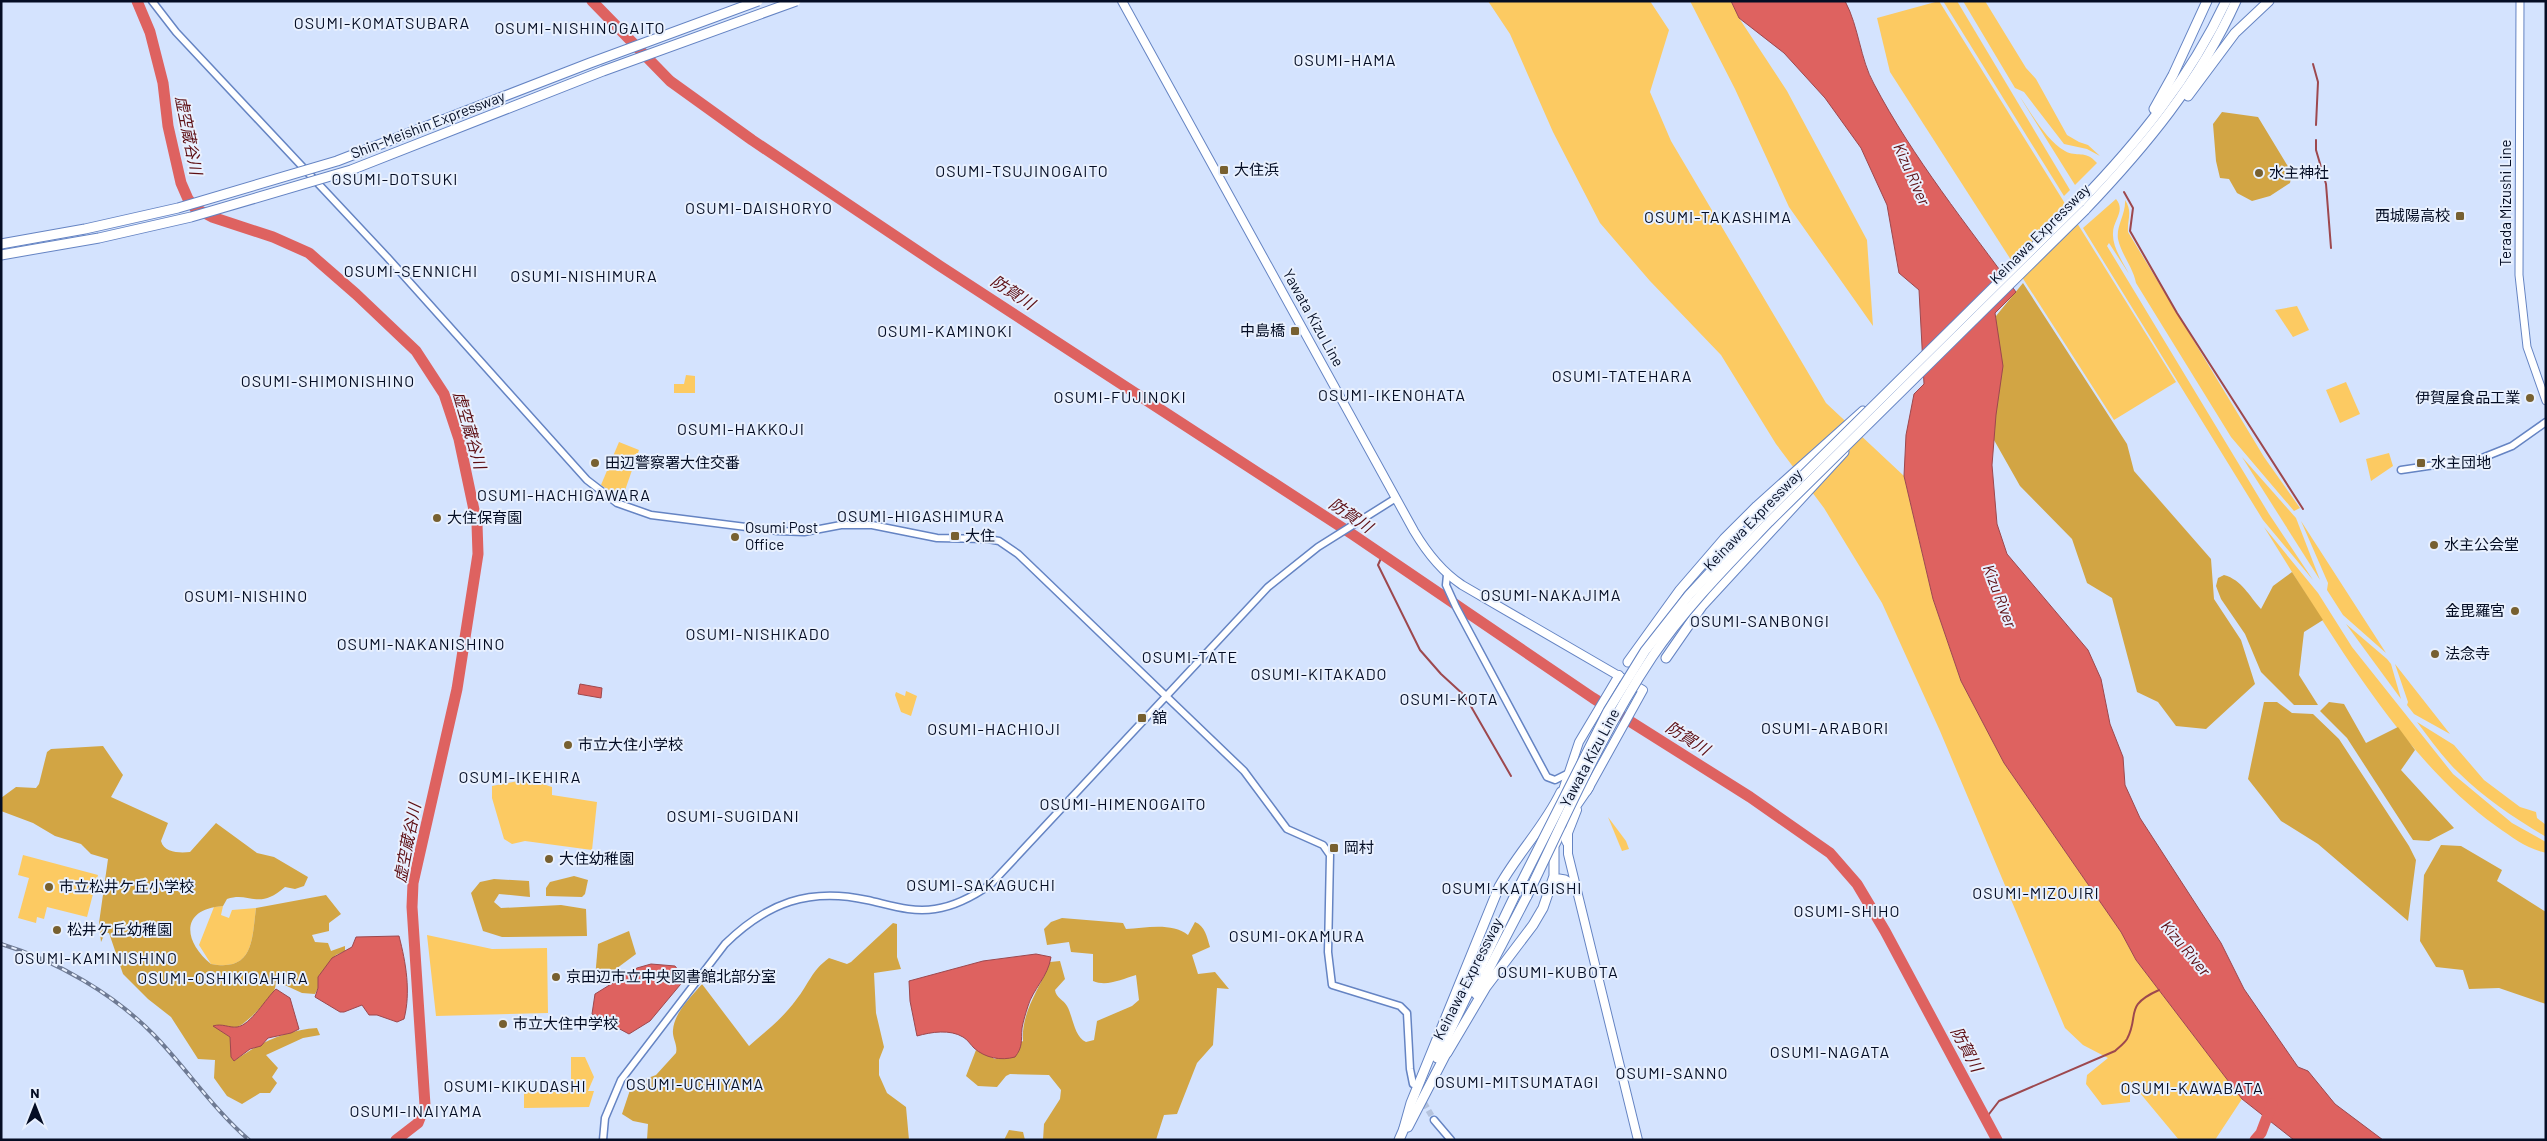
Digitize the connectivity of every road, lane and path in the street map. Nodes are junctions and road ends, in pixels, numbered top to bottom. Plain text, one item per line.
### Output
1 (152, 1) edge
2 (758, 1) edge
3 (796, 1) edge
4 (1122, 1) edge
5 (2207, 1) edge
6 (2226, 1) edge
7 (2236, 1) edge
8 (2268, 1) edge
9 (2520, 1) edge
10 (2154, 134) junction
11 (2121, 160) junction
12 (2082, 206) junction
13 (1, 244) edge
14 (1, 255) edge
15 (1896, 384) junction
16 (2546, 401) edge
17 (2546, 422) edge
18 (1864, 428) junction
19 (2401, 470) dead end
20 (1396, 498) junction
21 (1447, 575) junction
22 (1666, 658) dead end
23 (1628, 662) dead end
24 (1619, 675) junction
25 (1166, 698) junction
26 (1569, 773) junction
27 (1590, 786) junction
28 (1561, 792) junction
29 (1537, 830) junction
30 (1561, 830) junction
31 (1566, 842) junction
32 (1571, 869) junction
33 (1551, 886) junction
34 (1575, 886) junction
35 (1446, 1052) junction
36 (1413, 1084) tunnel mouth
37 (1434, 1120) tunnel mouth
38 (1404, 1128) junction
39 (603, 1140) edge
40 (1401, 1140) edge
41 (1451, 1140) edge
42 (1638, 1140) edge

1 - 25 street
2 - 13 highway, Shin-Meishin Expressway, bridge
3 - 14 highway, Shin-Meishin Expressway, bridge
4 - 20 main road, Yawata Kizu Line
5 - 11 highway
6 - 11 highway, Keinawa Expressway
7 - 10 highway, Keinawa Expressway
8 - 10 highway
9 - 16 main road, Terada Mizushi Line
10 - 12 highway, Keinawa Expressway
11 - 12 highway, Keinawa Expressway
12 - 15 highway, Keinawa Expressway, bridge
12 - 18 highway, Keinawa Expressway, bridge
15 - 23 highway, bridge
15 - 38 highway, Keinawa Expressway, bridge
17 - 19 street
18 - 22 highway, bridge
18 - 35 highway, Keinawa Expressway, bridge
20 - 21 main road, Yawata Kizu Line
20 - 25 street
21 - 24 main road, Yawata Kizu Line
21 - 26 street
24 - 26 main road, Yawata Kizu Line
24 - 27 main road, Yawata Kizu Line
25 - 36 street
25 - 39 street
26 - 28 main road, Yawata Kizu Line
27 - 30 highway
27 - 31 main road, Yawata Kizu Line
28 - 29 highway
28 - 30 main road, Yawata Kizu Line
29 - 30 highway
29 - 38 highway
30 - 31 highway
30 - 32 main road, Yawata Kizu Line
30 - 33 highway
31 - 32 main road, Yawata Kizu Line
32 - 34 main road, Yawata Kizu Line
33 - 34 highway
33 - 35 highway
34 - 42 main road, Yawata Kizu Line
35 - 40 highway, Keinawa Expressway
37 - 41 street
38 - 40 highway, Keinawa Expressway

